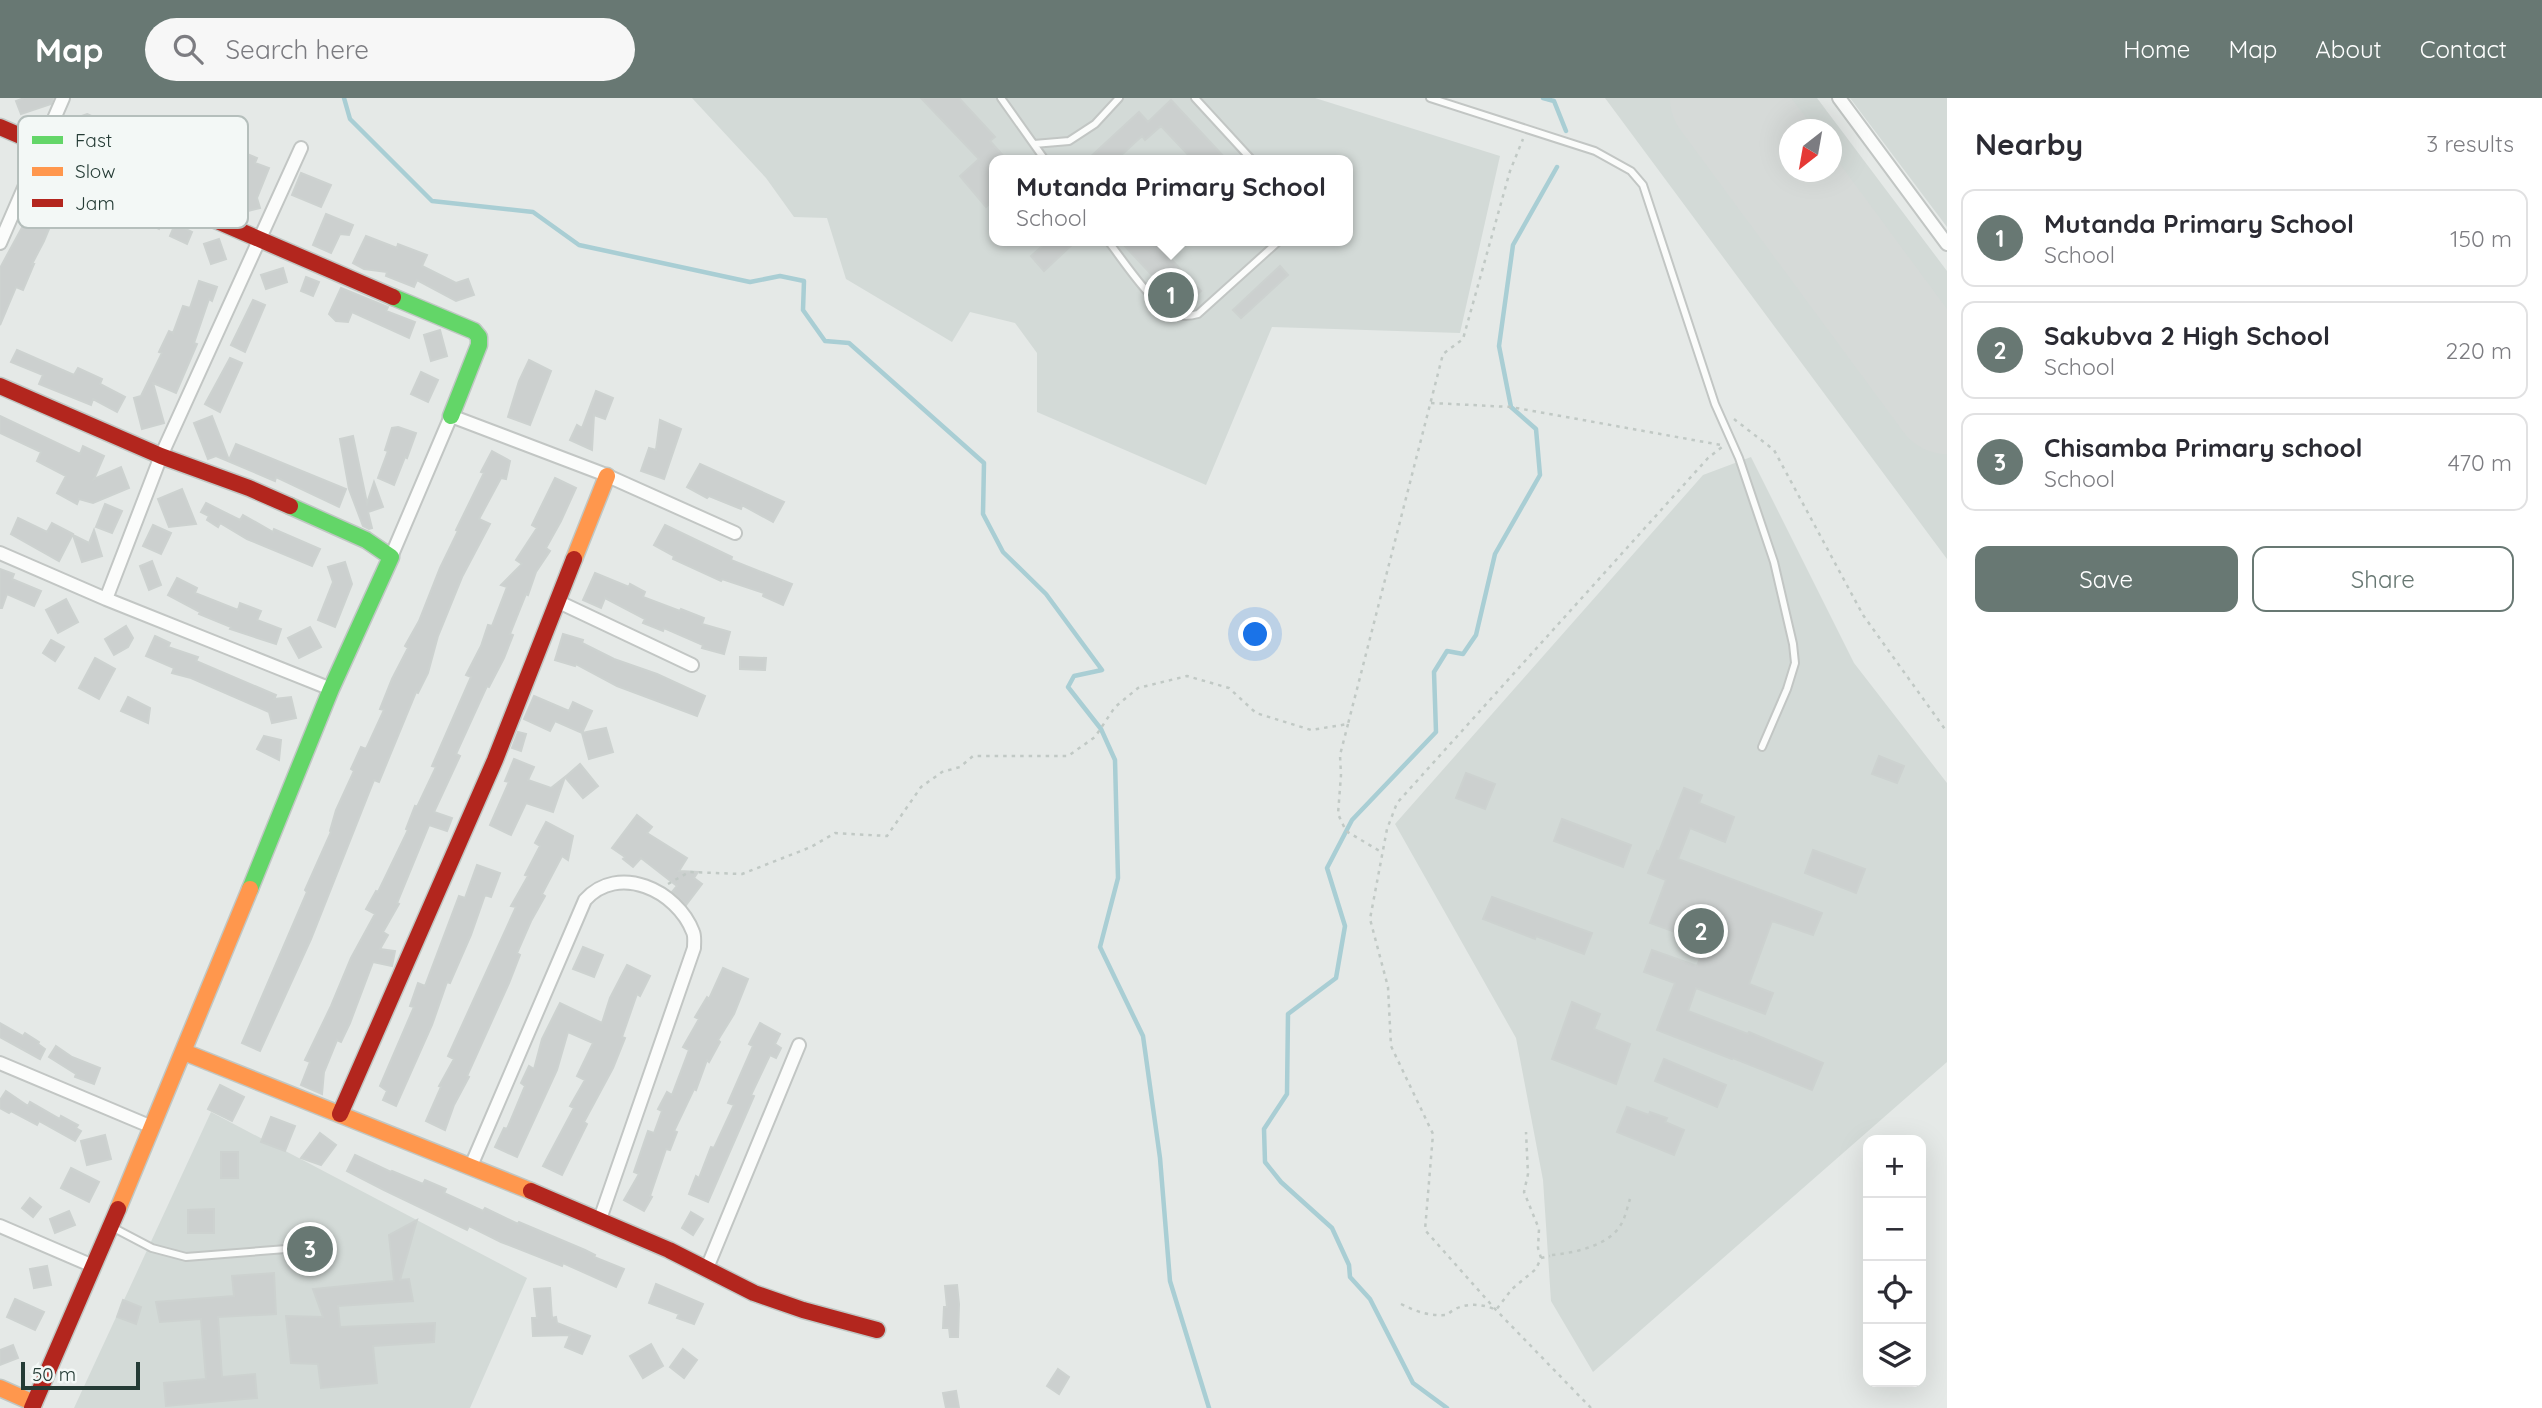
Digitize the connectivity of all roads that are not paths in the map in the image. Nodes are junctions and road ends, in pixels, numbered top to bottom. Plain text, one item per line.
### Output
1 (63, 98) edge
2 (1001, 98) edge
3 (1119, 98) edge
4 (1195, 98) edge
5 (1430, 98) edge
6 (1839, 98) edge
7 (56, 116) edge
8 (0, 127) edge
9 (18, 135) edge
10 (1034, 144) junction
11 (301, 148) dead end
12 (1042, 155) edge
13 (1247, 155) edge
14 (18, 202) edge
15 (231, 228) edge
16 (259, 240) junction
17 (0, 243) edge
18 (1947, 244) edge
19 (1112, 246) edge
20 (1273, 246) edge
21 (0, 386) edge
22 (451, 416) junction
23 (161, 456) junction
24 (607, 476) junction
25 (736, 533) dead end
26 (0, 553) edge
27 (391, 557) junction
28 (106, 599) junction
29 (555, 606) junction
30 (692, 665) dead end
31 (331, 689) junction
32 (1762, 747) dead end
33 (799, 1045) dead end
34 (184, 1052) junction
35 (0, 1063) edge
36 (341, 1114) junction
37 (152, 1127) junction
38 (471, 1166) junction
39 (600, 1219) junction
40 (0, 1226) edge
41 (110, 1226) junction
42 (312, 1247) dead end
43 (93, 1266) junction
44 (707, 1268) junction
45 (877, 1330) dead end
46 (0, 1388) edge
47 (33, 1406) edge

1 - 7 street
2 - 10 lane
3 - 10 lane
4 - 13 lane
5 - 32 lane
6 - 18 street
8 - 9 street
10 - 12 lane
11 - 16 street
14 - 17 street
15 - 16 street
16 - 22 street
16 - 23 street
19 - 20 lane
21 - 23 street
22 - 24 street
22 - 27 street
23 - 27 street
23 - 28 street
24 - 25 street
24 - 29 street
26 - 28 street
27 - 31 street
28 - 31 street
29 - 30 street
29 - 36 street
31 - 34 street
33 - 44 street
34 - 36 street
34 - 37 street
35 - 37 street
36 - 38 street
37 - 41 street
38 - 39 street
38 - 39 street
39 - 44 street
40 - 43 street
41 - 42 lane
41 - 43 street
43 - 47 street
44 - 45 street
46 - 47 street

